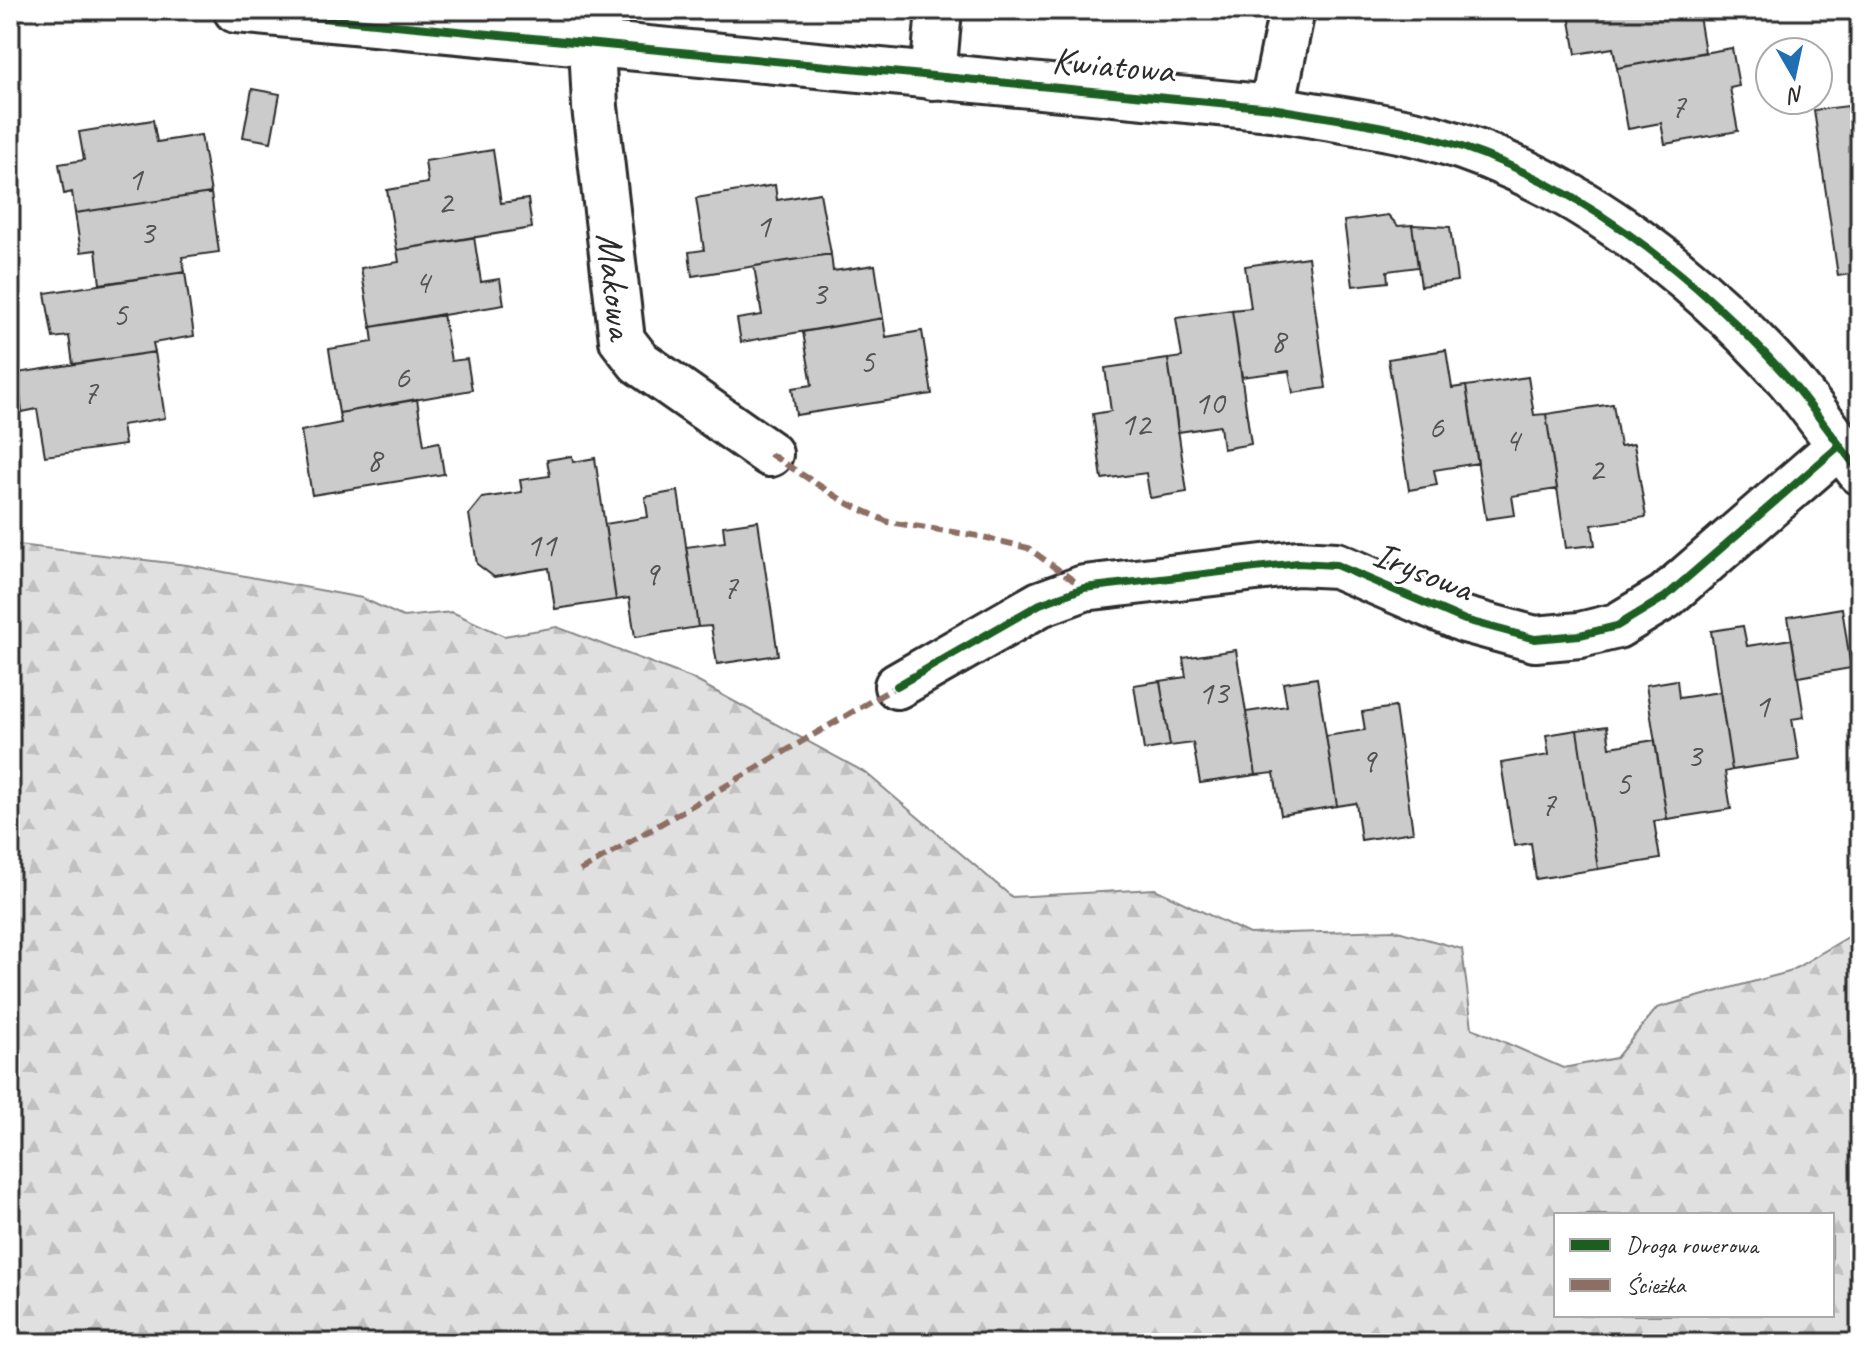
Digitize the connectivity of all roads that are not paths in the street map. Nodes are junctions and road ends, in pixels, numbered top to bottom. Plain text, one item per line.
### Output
1 (236, 10) edge
2 (939, 10) edge
3 (1292, 10) edge
4 (592, 43) junction
5 (933, 77) junction
6 (1272, 108) junction
7 (770, 454) dead end
8 (1850, 459) edge
9 (897, 686) dead end

1 - 4 street, Kwiatowa
2 - 5 street
3 - 6 street
4 - 5 street, Kwiatowa
4 - 7 street, Makowa
5 - 6 street, Kwiatowa
6 - 8 street, Kwiatowa
8 - 9 street, Irysowa

